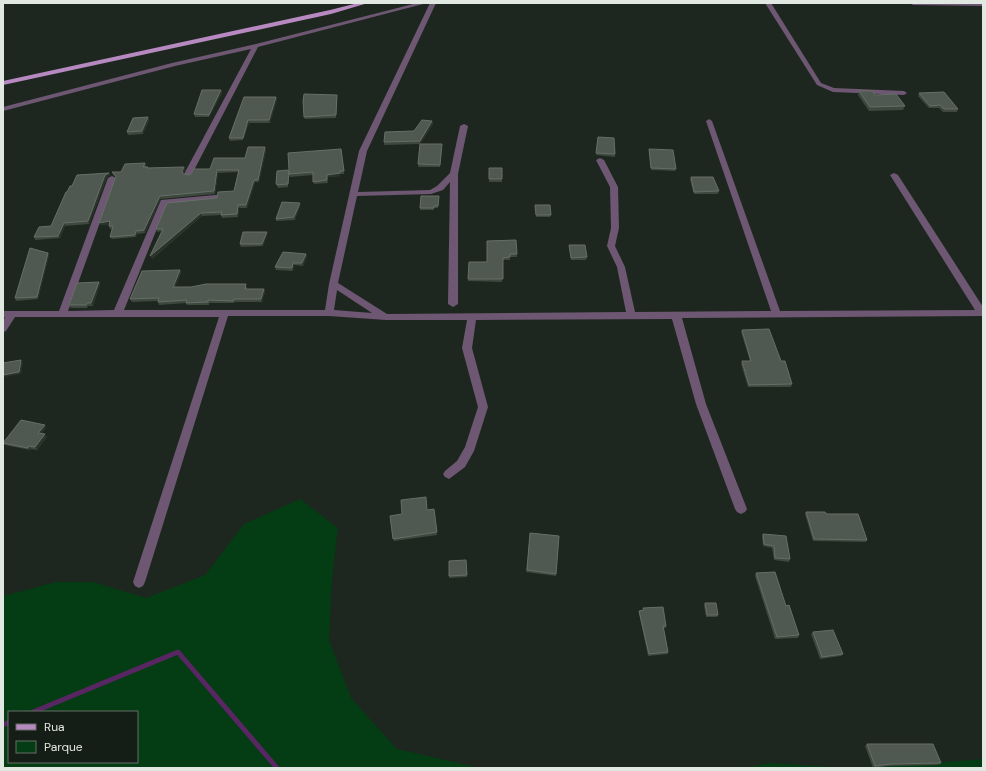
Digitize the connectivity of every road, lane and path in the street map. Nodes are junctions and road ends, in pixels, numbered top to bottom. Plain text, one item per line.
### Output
1 (365, 3) edge
2 (424, 3) edge
3 (432, 3) edge
4 (768, 3) edge
5 (913, 3) edge
6 (983, 4) edge
7 (256, 46) junction
8 (3, 83) edge
9 (904, 92) dead end
10 (3, 109) edge
11 (709, 121) dead end
12 (464, 126) dead end
13 (600, 160) dead end
14 (188, 174) edge
15 (454, 174) junction
16 (894, 174) dead end
17 (112, 178) edge
18 (354, 194) junction
19 (215, 197) edge
20 (333, 284) junction
21 (453, 304) dead end
22 (118, 313) junction
23 (225, 313) junction
24 (329, 313) junction
25 (982, 313) edge
26 (8, 314) edge
27 (62, 314) junction
28 (676, 315) junction
29 (778, 315) junction
30 (631, 316) junction
31 (386, 317) junction
32 (472, 317) junction
33 (3, 329) edge
34 (449, 474) dead end
35 (741, 509) dead end
36 (139, 582) dead end

1 - 8 main road
2 - 7 street
3 - 18 street
4 - 9 street
5 - 6 street
7 - 10 street
7 - 14 street
11 - 29 street
12 - 15 street
13 - 30 street
15 - 18 street
15 - 21 street
16 - 25 street
17 - 27 street
18 - 20 street
19 - 22 street
20 - 24 street
20 - 31 street
22 - 23 street
22 - 27 street
23 - 24 street
23 - 36 street
24 - 31 street
25 - 29 street
26 - 27 street
26 - 33 street
28 - 29 street
28 - 30 street
28 - 35 street
30 - 32 street
31 - 32 street
32 - 34 street

